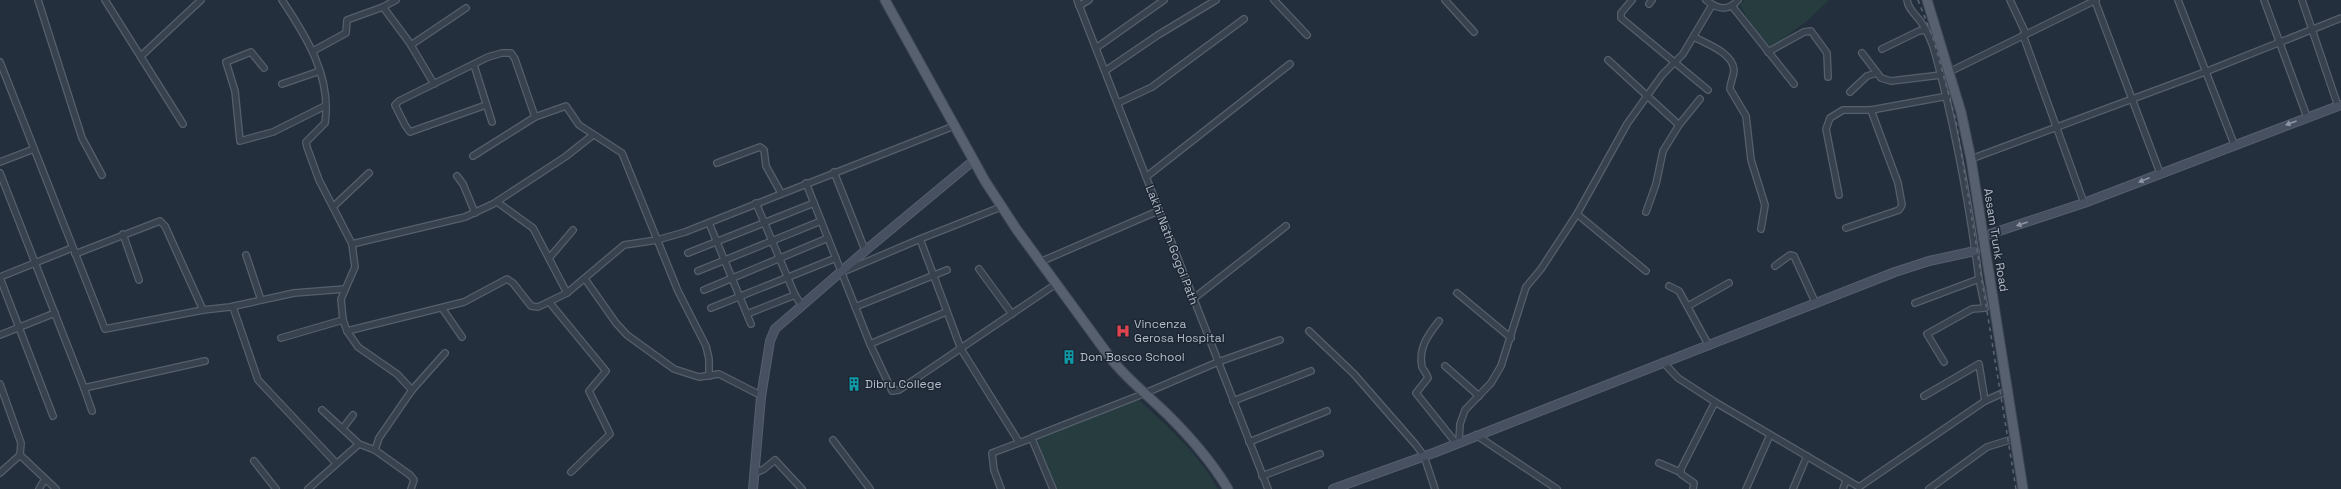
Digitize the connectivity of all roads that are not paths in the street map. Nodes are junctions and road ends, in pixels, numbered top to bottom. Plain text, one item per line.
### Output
1 (38, 0) edge
2 (105, 0) edge
3 (201, 0) edge
4 (282, 0) edge
5 (396, 0) edge
6 (885, 0) edge
7 (1089, 0) edge
8 (1164, 0) edge
9 (1216, 0) edge
10 (1274, 0) edge
11 (1445, 0) edge
12 (1632, 0) edge
13 (1706, 0) edge
14 (1738, 0) edge
15 (1907, 0) edge
16 (1927, 0) edge
17 (2010, 0) edge
18 (2096, 0) edge
19 (2178, 0) edge
20 (2264, 0) edge
21 (2302, 0) edge
22 (1078, 3) edge
23 (1712, 5) junction
24 (1732, 6) junction
25 (383, 7) junction
26 (466, 8) dead end
27 (2341, 18) edge
28 (1244, 19) dead end
29 (1926, 30) junction
30 (2313, 30) junction
31 (1474, 32) dead end
32 (1307, 35) dead end
33 (2024, 35) junction
34 (1694, 37) junction
35 (2280, 42) junction
36 (411, 44) junction
37 (1096, 48) junction
38 (1882, 49) dead end
39 (313, 51) junction
40 (1768, 52) junction
41 (1862, 53) dead end
42 (141, 56) junction
43 (1608, 60) dead end
44 (0, 62) edge
45 (1674, 63) junction
46 (474, 64) junction
47 (1290, 64) dead end
48 (264, 68) dead end
49 (320, 71) junction
50 (1105, 71) junction
51 (2206, 72) junction
52 (1877, 73) junction
53 (1945, 74) junction
54 (1828, 77) dead end
55 (282, 84) dead end
56 (434, 84) junction
57 (1794, 84) dead end
58 (1708, 90) dead end
59 (1850, 92) dead end
60 (1646, 96) junction
61 (1948, 96) junction
62 (1700, 98) dead end
63 (2131, 99) junction
64 (1118, 103) junction
65 (486, 104) junction
66 (2339, 105) edge
67 (325, 106) junction
68 (1871, 110) junction
69 (536, 117) junction
70 (2307, 117) junction
71 (492, 122) dead end
72 (183, 124) dead end
73 (1679, 125) junction
74 (954, 126) junction
75 (2056, 128) junction
76 (593, 135) junction
77 (2234, 144) junction
78 (34, 149) junction
79 (473, 156) dead end
80 (1971, 159) junction
81 (973, 161) junction
82 (0, 162) edge
83 (717, 163) dead end
84 (834, 172) junction
85 (0, 173) edge
86 (370, 173) dead end
87 (2160, 173) junction
88 (102, 175) dead end
89 (457, 176) dead end
90 (1146, 177) junction
91 (806, 183) junction
92 (781, 193) junction
93 (1839, 194) dead end
94 (497, 202) junction
95 (756, 203) junction
96 (814, 203) junction
97 (2084, 203) junction
98 (334, 206) junction
99 (1001, 207) junction
100 (1158, 211) junction
101 (475, 212) junction
102 (1646, 212) dead end
103 (1576, 214) junction
104 (821, 221) junction
105 (709, 223) junction
106 (764, 224) junction
107 (1286, 226) dead end
108 (1846, 228) dead end
109 (1762, 229) dead end
110 (573, 230) dead end
111 (123, 234) junction
112 (1984, 236) junction
113 (828, 238) junction
114 (920, 239) junction
115 (657, 240) junction
116 (772, 240) junction
117 (718, 243) junction
118 (352, 244) junction
119 (72, 248) junction
120 (866, 250) junction
121 (1975, 251) junction
122 (688, 253) dead end
123 (75, 254) junction
124 (246, 254) dead end
125 (550, 257) junction
126 (779, 258) junction
127 (836, 258) junction
128 (724, 260) junction
129 (1040, 262) junction
130 (36, 263) junction
131 (1775, 266) dead end
132 (979, 269) dead end
133 (947, 270) dead end
134 (698, 271) dead end
135 (1646, 271) dead end
136 (841, 273) junction
137 (934, 274) junction
138 (787, 276) junction
139 (0, 277) edge
140 (732, 277) junction
141 (584, 279) junction
142 (1979, 279) junction
143 (139, 280) dead end
144 (1056, 284) junction
145 (1729, 284) dead end
146 (1669, 286) dead end
147 (345, 289) junction
148 (704, 290) dead end
149 (567, 293) junction
150 (1457, 294) dead end
151 (740, 295) junction
152 (795, 295) junction
153 (1193, 299) junction
154 (261, 300) junction
155 (550, 303) junction
156 (1915, 303) dead end
157 (1816, 304) junction
158 (802, 306) junction
159 (1688, 306) junction
160 (233, 307) junction
161 (856, 307) junction
162 (442, 308) junction
163 (711, 308) dead end
164 (203, 310) junction
165 (946, 312) junction
166 (55, 313) junction
167 (747, 314) junction
168 (1012, 314) junction
169 (343, 320) junction
170 (1439, 321) dead end
171 (751, 324) dead end
172 (20, 327) junction
173 (347, 331) junction
174 (1309, 331) dead end
175 (0, 335) edge
176 (462, 337) dead end
177 (281, 338) dead end
178 (1510, 338) junction
179 (1280, 340) dead end
180 (870, 344) junction
181 (1709, 346) junction
182 (961, 349) junction
183 (446, 353) dead end
184 (205, 361) dead end
185 (1218, 362) junction
186 (1663, 362) junction
187 (1944, 362) dead end
188 (1445, 366) dead end
189 (1311, 371) dead end
190 (709, 376) junction
191 (0, 384) edge
192 (84, 388) junction
193 (412, 390) junction
194 (2009, 390) junction
195 (1143, 394) junction
196 (762, 396) junction
197 (1479, 396) junction
198 (1924, 396) dead end
199 (1985, 400) junction
200 (1233, 401) junction
201 (1715, 402) junction
202 (322, 410) dead end
203 (92, 411) dead end
204 (1326, 411) dead end
205 (353, 415) dead end
206 (53, 416) dead end
207 (343, 428) junction
208 (1476, 435) junction
209 (1770, 435) junction
210 (1032, 438) junction
211 (2016, 438) junction
212 (833, 440) dead end
213 (1019, 442) junction
214 (1249, 442) junction
215 (1458, 442) junction
216 (359, 444) junction
217 (375, 450) junction
218 (1320, 454) dead end
219 (20, 455) junction
220 (1424, 456) junction
221 (1807, 456) junction
222 (254, 461) dead end
223 (336, 463) junction
224 (1659, 463) dead end
225 (571, 472) dead end
226 (1680, 472) junction
227 (0, 473) edge
228 (755, 473) junction
229 (1262, 476) junction
230 (44, 479) junction
231 (1846, 481) junction
232 (39, 489) edge
233 (56, 489) edge
234 (276, 489) edge
235 (308, 489) edge
236 (412, 489) edge
237 (753, 489) edge
238 (802, 489) edge
239 (870, 489) edge
240 (1001, 489) edge
241 (1053, 489) edge
242 (1228, 489) edge
243 (1268, 489) edge
244 (1333, 489) edge
245 (1435, 489) edge
246 (1557, 489) edge
247 (1693, 489) edge
248 (1746, 489) edge
249 (1793, 489) edge
250 (1843, 489) edge
251 (1929, 489) edge
252 (2023, 489) edge

1 - 88 street
2 - 42 street
3 - 42 street
4 - 39 street
5 - 25 street
6 - 74 main road
7 - 22 street
8 - 37 street
9 - 50 street
10 - 32 street
11 - 31 street
12 - 45 street
13 - 23 street
14 - 24 street
15 - 29 street
16 - 53 main road, Assam Trunk Road
17 - 33 street
18 - 33 street
18 - 63 street
19 - 51 street
20 - 35 street
21 - 30 street
22 - 37 street, Lakhi Nath Gogoi Path
23 - 24 street
23 - 34 street
24 - 40 street
25 - 36 street
25 - 39 street
26 - 36 street
27 - 30 street
28 - 64 street
29 - 38 street
29 - 53 street
30 - 35 street
30 - 66 street
33 - 53 street
33 - 75 street
34 - 45 street
34 - 109 street
35 - 51 street
35 - 70 street
36 - 56 street
37 - 50 street, Lakhi Nath Gogoi Path
39 - 49 street
40 - 54 street
40 - 57 street
41 - 52 street
42 - 72 street
43 - 60 street
44 - 78 street
45 - 58 street
45 - 60 street
46 - 56 street
46 - 65 street
46 - 69 street
47 - 90 street
48 - 67 street
49 - 55 street
49 - 67 street
50 - 64 street, Lakhi Nath Gogoi Path
51 - 63 street
51 - 77 street
52 - 53 street
52 - 59 street
53 - 61 street
53 - 80 main road, Assam Trunk Road
56 - 65 street
60 - 73 street
60 - 103 street
61 - 68 street
61 - 121 street
62 - 73 street
63 - 75 street
63 - 87 street
64 - 90 street, Lakhi Nath Gogoi Path
65 - 71 street
66 - 70 street
67 - 98 street
68 - 93 street
68 - 108 street
69 - 76 street
69 - 79 street
70 -> 77 street
73 - 102 street
74 - 81 main road
74 - 84 street
75 - 80 street
75 - 97 street
76 - 94 street
76 - 115 street
77 - 87 street
78 - 82 street
78 - 119 street
80 - 112 main road, Assam Trunk Road
81 - 99 main road
81 - 120 street
83 - 92 street
84 - 91 street
84 - 120 street
85 - 130 street
86 - 98 street
87 -> 97 street
89 - 101 street
90 - 100 street, Lakhi Nath Gogoi Path
91 - 92 street
91 - 96 street
92 - 95 street
94 - 101 street
94 - 125 street
95 - 105 street
95 - 106 street
96 - 104 street
96 - 106 street
97 -> 112 street
98 - 118 street
99 - 114 street
99 - 129 main road
100 - 129 street
100 - 153 street, Lakhi Nath Gogoi Path
101 - 118 street
103 - 135 street
103 - 178 street
104 - 113 street
104 - 116 street
105 - 115 street
105 - 117 street
106 - 116 street
106 - 117 street
107 - 153 street
110 - 125 street
111 - 123 street
111 - 143 street
111 - 164 street
112 - 194 main road, Assam Trunk Road
113 - 126 street
113 - 127 street
114 - 136 street
114 - 137 street
115 - 141 street
115 - 190 street
116 - 126 street
116 - 128 street
117 - 122 street
117 - 128 street
118 - 147 street
119 - 123 street
119 - 130 street
120 - 136 street
121 - 142 street
121 - 157 street
123 - 164 street
124 - 154 street
125 - 149 street
126 - 138 street
126 - 140 street
127 - 136 street
127 - 138 street
128 - 134 street
128 - 140 street
129 - 144 main road
130 - 139 street
130 - 166 street
131 - 157 street
132 - 168 street
133 - 137 street
136 - 158 street
136 - 161 street
137 - 161 street
137 - 165 street
138 - 151 street
138 - 152 street
139 - 172 street
140 - 148 street
140 - 151 street
141 - 149 street
141 - 190 street
142 - 156 street
142 - 187 street
144 - 168 street
144 - 195 main road
145 - 159 street
146 - 159 street
147 - 154 street
147 - 169 street
149 - 155 street
150 - 178 street
151 - 163 street
151 - 167 street
152 - 158 street
152 - 167 street
153 - 185 street, Lakhi Nath Gogoi Path
154 - 160 street
155 - 162 street
155 - 225 street
157 - 181 street
158 - 196 street
159 - 181 street
160 - 164 street
160 - 223 street
161 - 180 street
162 - 173 street
162 - 176 street
165 - 180 street
165 - 182 street
166 - 172 street
166 - 192 street
167 - 171 street
168 - 182 street
169 - 173 street
169 - 177 street
170 - 215 street
172 - 175 street
172 - 206 street
173 - 193 street
174 - 220 street
178 - 197 street
179 - 185 street
180 - 182 street
181 - 186 street
182 - 213 street
183 - 193 street
184 - 192 street
185 - 195 street
185 - 200 street, Lakhi Nath Gogoi Path
186 - 201 street
186 - 208 street
188 - 197 street
189 - 200 street
190 - 196 street
191 - 219 street
192 - 203 street
193 - 217 street
194 - 199 street
194 - 211 main road, Assam Trunk Road
195 - 210 street
195 - 242 main road
196 - 228 street
197 - 215 street
198 - 199 street
199 - 231 street
200 - 214 street, Lakhi Nath Gogoi Path
201 - 209 street
201 - 226 street
202 - 207 street
204 - 214 street
205 - 207 street
207 - 216 street
208 - 215 street
208 - 246 street
209 - 221 street
209 - 248 street
210 - 213 street
210 - 241 street
211 - 251 street
211 - 252 main road, Assam Trunk Road
212 - 239 street
213 - 240 street
214 - 229 street, Lakhi Nath Gogoi Path
215 - 220 street
216 - 217 street
216 - 223 street
217 - 236 street
218 - 229 street
219 - 227 street
219 - 230 street
220 - 244 street
220 - 245 street
221 - 231 street
221 - 249 street
222 - 234 street
223 - 235 street
224 - 226 street
226 - 247 street
228 - 237 street
228 - 238 street
229 - 243 street, Lakhi Nath Gogoi Path
230 - 232 street
230 - 233 street
231 - 250 street

